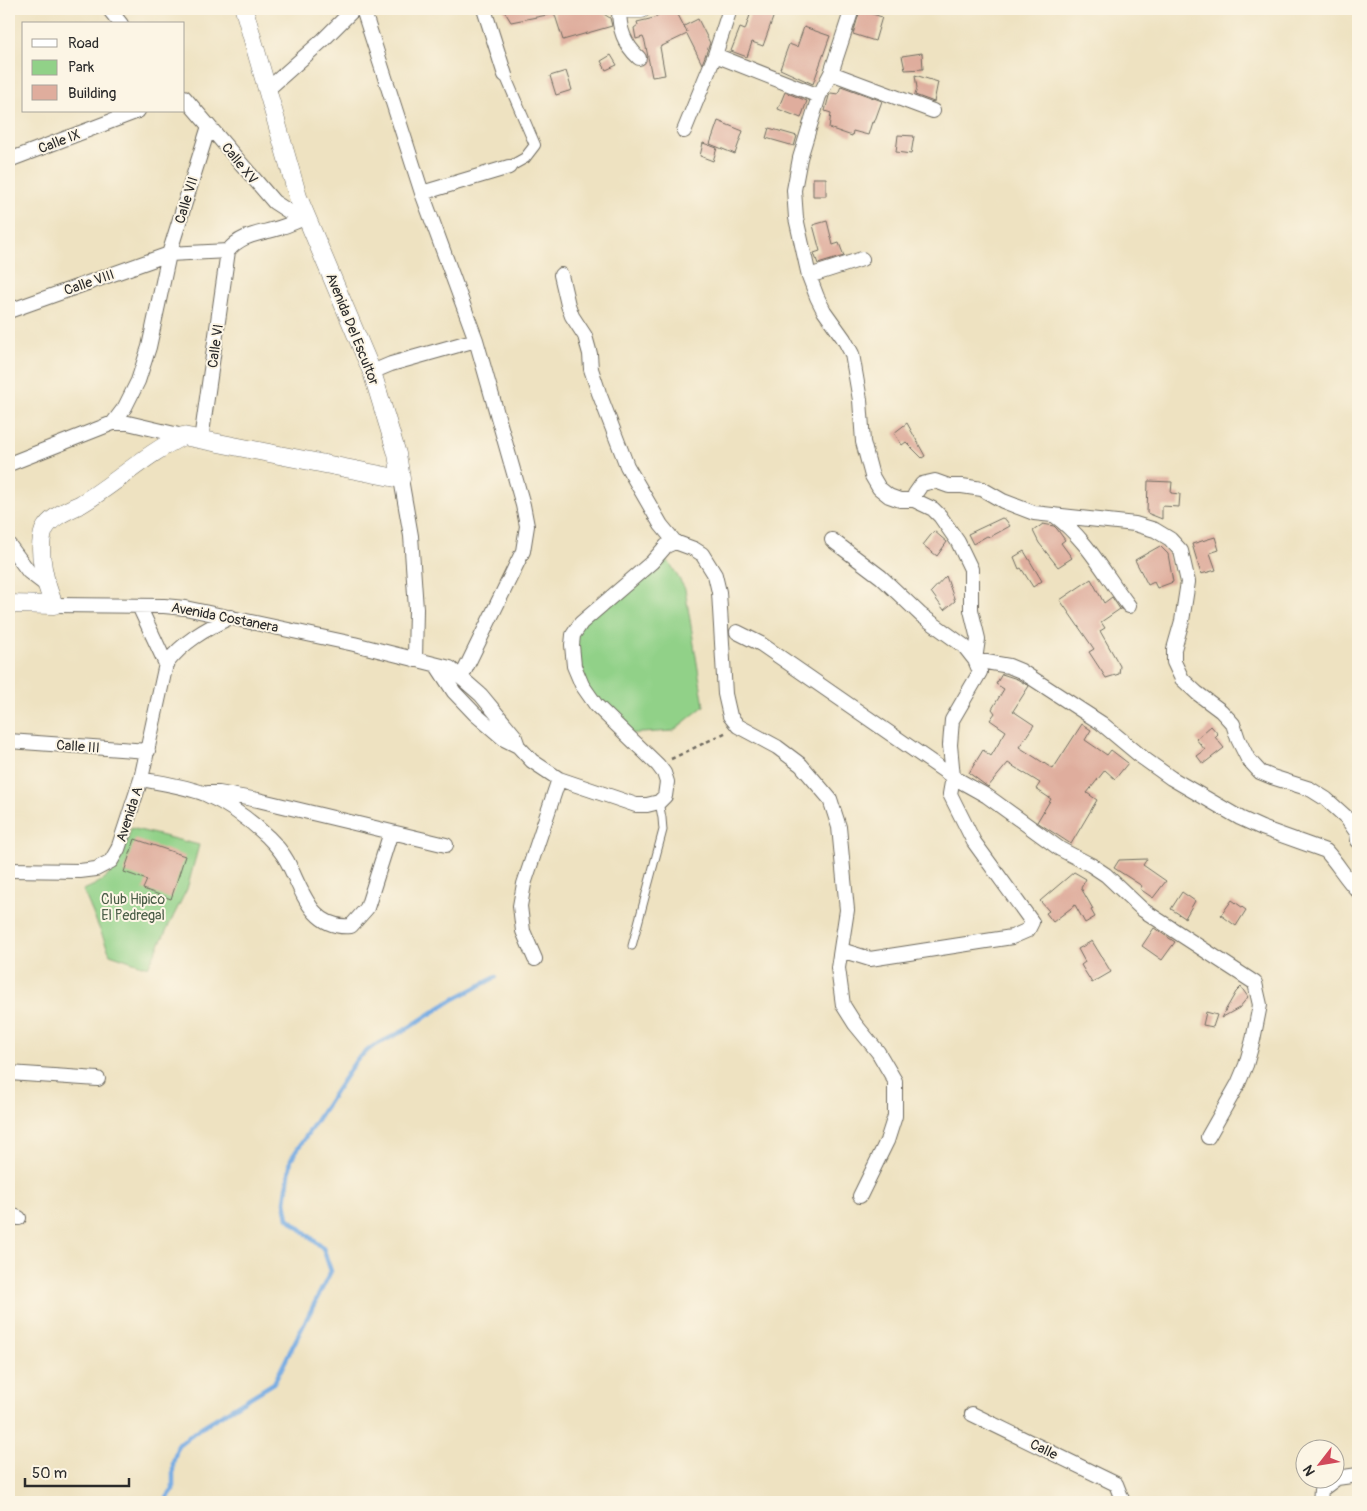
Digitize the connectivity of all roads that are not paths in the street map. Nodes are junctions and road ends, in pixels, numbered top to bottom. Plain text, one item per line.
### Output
1 (109, 9) edge
2 (244, 9) edge
3 (354, 9) edge
4 (363, 9) edge
5 (484, 9) edge
6 (619, 9) edge
7 (642, 9) edge
8 (730, 9) edge
9 (852, 9) edge
10 (119, 22) edge
11 (715, 55) junction
12 (639, 58) dead end
13 (831, 73) junction
14 (505, 75) joint
15 (268, 89) junction
16 (819, 96) junction
17 (185, 98) edge
18 (933, 111) dead end
19 (135, 112) edge
20 (209, 126) junction
21 (684, 131) dead end
22 (9, 160) edge
23 (509, 167) joint
24 (422, 194) junction
25 (305, 218) junction
26 (228, 251) junction
27 (169, 254) junction
28 (862, 259) dead end
29 (561, 275) dead end
30 (809, 276) junction
31 (11, 307) edge
32 (476, 340) junction
33 (372, 372) junction
34 (113, 423) junction
35 (183, 436) junction
36 (201, 440) junction
37 (9, 464) edge
38 (401, 479) junction
39 (914, 500) junction
40 (1053, 515) junction
41 (832, 540) dead end
42 (675, 542) junction
43 (9, 545) edge
44 (46, 585) junction
45 (9, 604) edge
46 (54, 605) junction
47 (140, 606) junction
48 (1129, 606) dead end
49 (231, 617) junction
50 (737, 632) dead end
51 (415, 660) junction
52 (976, 660) junction
53 (166, 664) junction
54 (437, 666) junction
55 (462, 676) junction
56 (9, 741) edge
57 (518, 746) junction
58 (148, 751) junction
59 (953, 777) junction
60 (141, 779) junction
61 (559, 779) junction
62 (203, 793) junction
63 (658, 802) junction
64 (391, 832) junction
65 (1358, 841) edge
66 (446, 845) dead end
67 (9, 870) edge
68 (1358, 892) edge
69 (632, 946) dead end
70 (841, 950) junction
71 (535, 960) dead end
72 (9, 1073) edge
73 (98, 1079) dead end
74 (1208, 1137) dead end
75 (860, 1196) dead end
76 (972, 1414) dead end
77 (1358, 1475) edge
78 (1123, 1502) edge
79 (1320, 1502) edge

1 - 10 street
2 - 15 street, Avenida Del Escultor
3 - 15 street
4 - 24 street
5 - 14 street
6 - 7 street
6 - 12 street
8 - 11 street
9 - 13 street
11 - 16 street
11 - 21 street
13 - 16 street
13 - 18 street
14 - 23 street
15 - 25 street, Avenida Del Escultor
16 - 30 street
17 - 20 street, Calle XV
19 - 22 street, Calle IX
20 - 25 street, Calle XV
20 - 27 street, Calle VII
23 - 24 street
24 - 32 street
25 - 26 street
25 - 33 street, Avenida Del Escultor
26 - 27 street, Calle VIII
26 - 36 street, Calle VI
27 - 31 street, Calle VIII
27 - 34 street, Calle VII
28 - 30 street
29 - 42 street
30 - 39 street
32 - 33 street
32 - 55 street
33 - 38 street, Avenida Del Escultor
34 - 35 street
34 - 37 street
35 - 36 street
35 - 44 street
36 - 38 street
38 - 51 street, Avenida Del Escultor
39 - 40 street
39 - 52 street
40 - 48 street
40 - 65 street
41 - 52 street
42 - 63 street
42 - 70 street
43 - 44 street
44 - 46 street
45 - 46 street, Avenida Costanera
46 - 47 street, Avenida Costanera
47 - 49 street, Avenida Costanera
47 - 53 street
49 - 51 street, Avenida Costanera
49 - 53 street
50 - 59 street
51 - 54 street, Avenida Costanera
52 - 59 street
52 - 68 street
53 - 58 street, Avenida A
54 - 55 street, Avenida Costanera
54 - 57 street
55 - 57 street
56 - 58 street, Calle III
57 - 61 street
58 - 60 street, Avenida A
59 - 70 street
59 - 74 street
60 - 62 street
60 - 67 street, Avenida A
61 - 63 street
61 - 71 street
62 - 64 street
62 - 64 street
63 - 69 lane
64 - 66 street
70 - 75 street
72 - 73 street
76 - 78 street, Calle
77 - 79 street

